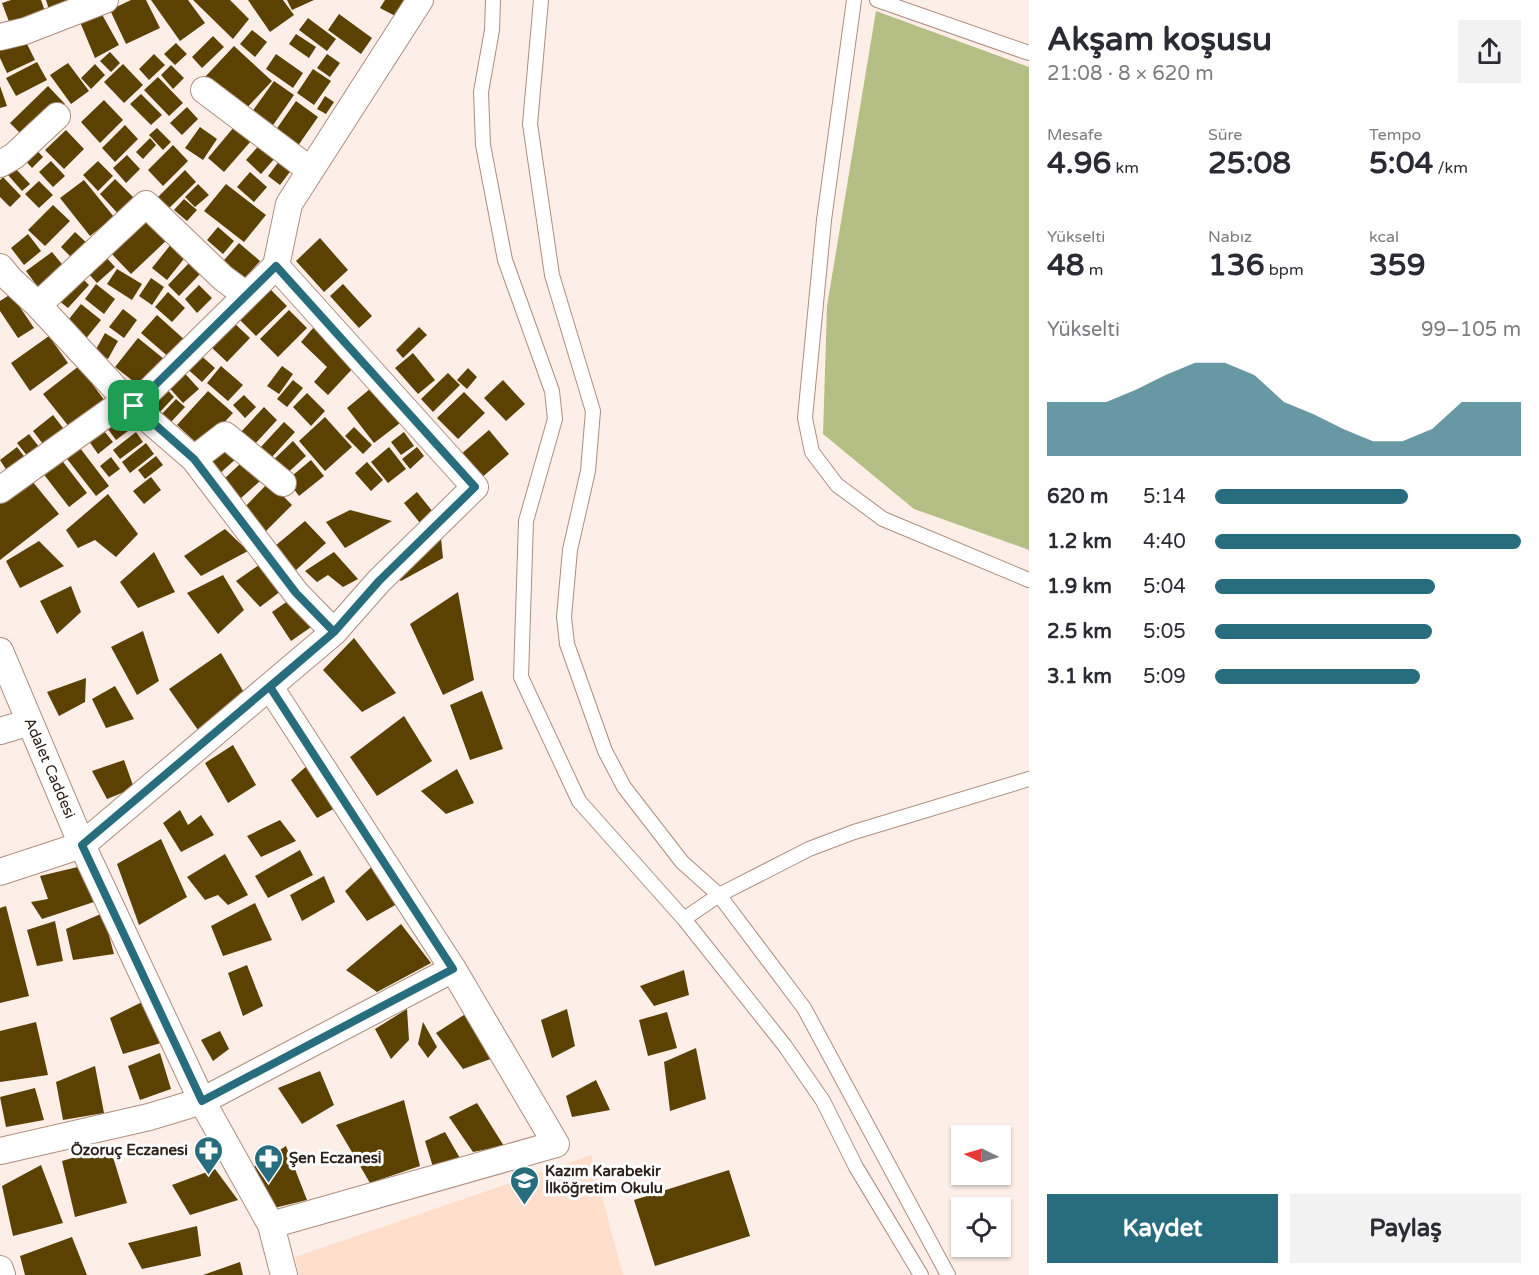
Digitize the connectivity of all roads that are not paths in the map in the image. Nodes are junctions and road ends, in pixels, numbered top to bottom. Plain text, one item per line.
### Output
1 (103, 0) edge
2 (420, 0) edge
3 (493, 0) edge
4 (541, 0) edge
5 (854, 0) edge
6 (877, 0) edge
7 (0, 37) edge
8 (1029, 53) edge
9 (204, 90) dead end
10 (57, 116) dead end
11 (0, 164) edge
12 (310, 170) junction
13 (276, 266) junction
14 (3, 277) edge
15 (246, 295) junction
16 (38, 305) junction
17 (130, 403) junction
18 (194, 459) junction
19 (283, 483) dead end
20 (0, 490) edge
21 (1029, 580) edge
22 (334, 632) junction
23 (0, 651) edge
24 (270, 687) junction
25 (30, 722) junction
26 (0, 731) edge
27 (1029, 779) edge
28 (82, 845) junction
29 (0, 872) edge
30 (719, 895) junction
31 (684, 919) junction
32 (453, 969) junction
33 (202, 1101) junction
34 (0, 1150) edge
35 (271, 1225) junction
36 (0, 1269) edge
37 (2, 1275) edge
38 (284, 1275) edge
39 (921, 1275) edge
40 (948, 1275) edge

1 - 7 street
2 - 12 street
3 - 31 lane
4 - 30 lane
5 - 21 lane
6 - 8 lane
9 - 12 street
10 - 11 street
12 - 13 street
13 - 15 street
13 - 22 street
14 - 16 street
15 - 16 street
15 - 17 street
16 - 17 street
17 - 18 street
17 - 20 street
18 - 19 street
18 - 22 street
22 - 24 street
23 - 25 street, Adalet Caddesi
24 - 28 street
24 - 32 street
25 - 26 street
25 - 28 street, Adalet Caddesi
27 - 30 lane
28 - 29 street
28 - 33 street, Adalet Caddesi
30 - 31 lane
30 - 40 lane
31 - 39 lane
32 - 33 street
32 - 35 street
33 - 34 street
33 - 35 street, Adalet Caddesi
35 - 38 street, Adalet Caddesi
36 - 37 street

